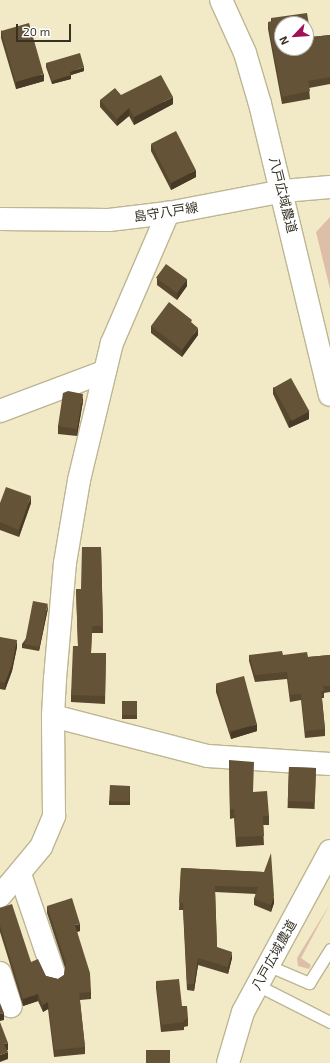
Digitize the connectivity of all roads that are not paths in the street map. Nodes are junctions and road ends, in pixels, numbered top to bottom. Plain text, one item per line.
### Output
1 (223, 5) edge
2 (330, 187) edge
3 (283, 191) junction
4 (168, 213) junction
5 (0, 219) edge
6 (104, 372) junction
7 (330, 395) edge
8 (0, 411) edge
9 (52, 716) junction
10 (330, 764) edge
11 (330, 851) edge
12 (20, 874) junction
13 (0, 896) edge
14 (330, 949) edge
15 (267, 965) junction
16 (0, 973) edge
17 (54, 974) dead end
18 (257, 985) junction
19 (10, 1006) dead end
20 (330, 1022) edge
21 (228, 1063) edge

1 - 3 street, 八戸広域農道
2 - 3 street, 島守八戸線
3 - 4 street, 島守八戸線
3 - 7 street, 八戸広域農道
4 - 5 street, 島守八戸線
4 - 6 street
6 - 8 street
6 - 9 street
9 - 10 street
9 - 12 street
11 - 15 street, 八戸広域農道
12 - 13 street
12 - 17 street
14 - 15 lane
15 - 18 street, 八戸広域農道
16 - 19 street
18 - 20 lane
18 - 21 street, 八戸広域農道

